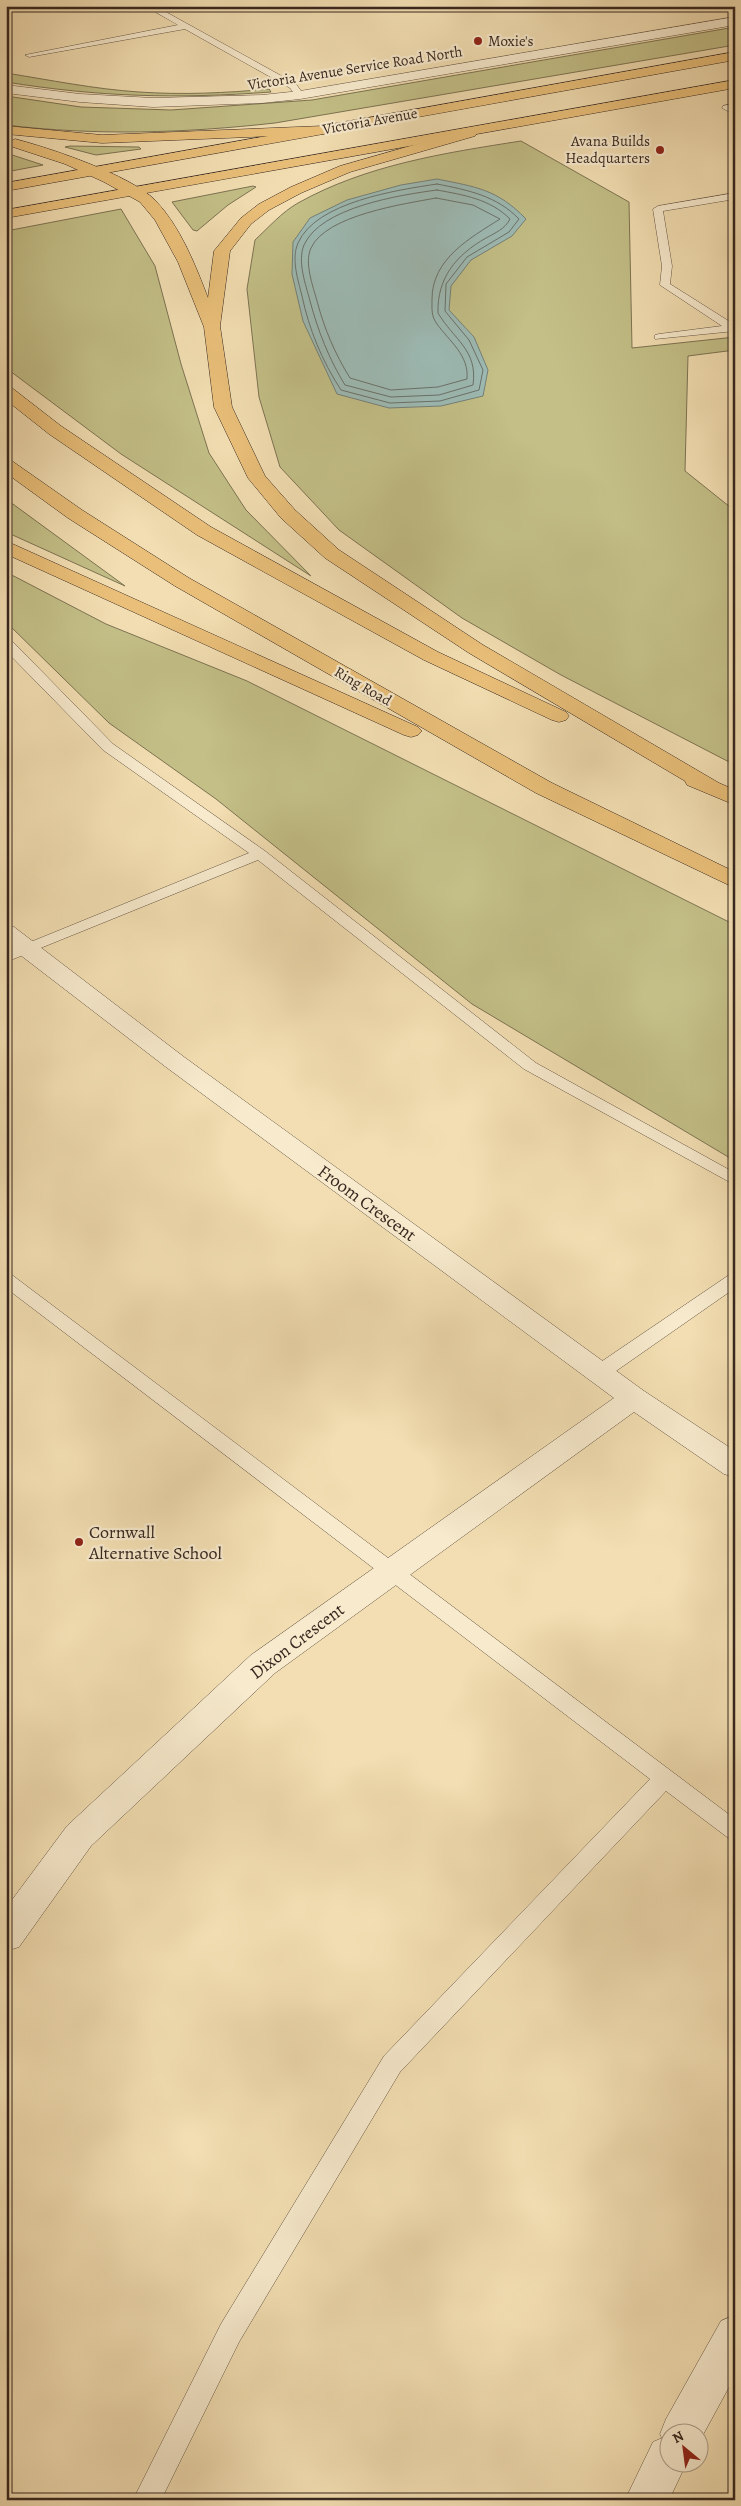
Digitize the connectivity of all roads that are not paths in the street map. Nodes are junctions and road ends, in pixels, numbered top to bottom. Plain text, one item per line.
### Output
1 (149, 6) edge
2 (735, 21) edge
3 (183, 27) junction
4 (29, 55) dead end
5 (735, 56) edge
6 (735, 84) edge
7 (6, 89) edge
8 (300, 95) junction
9 (735, 106) edge
10 (735, 112) edge
11 (6, 130) edge
12 (323, 130) junction
13 (470, 133) junction
14 (6, 140) edge
15 (96, 172) junction
16 (6, 188) edge
17 (132, 192) junction
18 (735, 196) edge
19 (6, 214) edge
20 (212, 326) junction
21 (733, 328) edge
22 (659, 337) dead end
23 (6, 392) edge
24 (6, 465) edge
25 (6, 547) edge
26 (6, 643) edge
27 (24, 662) junction
28 (6, 666) edge
29 (711, 787) junction
30 (544, 788) junction
31 (735, 798) edge
32 (260, 854) junction
33 (735, 880) edge
34 (6, 932) edge
35 (17, 954) edge
36 (735, 1180) edge
37 (6, 1279) edge
38 (735, 1279) edge
39 (600, 1373) junction
40 (634, 1398) junction
41 (735, 1466) edge
42 (391, 1571) junction
43 (665, 1778) junction
44 (735, 1831) edge
45 (6, 1936) edge
46 (735, 2335) edge
47 (687, 2424) edge
48 (660, 2474) edge
49 (147, 2500) edge
50 (646, 2500) edge

1 - 3 lane
2 - 8 street, Victoria Avenue Service Road North
3 - 4 lane
3 - 8 lane
5 - 12 highway, Victoria Avenue
6 - 13 highway, Victoria Avenue
7 - 8 street, Victoria Avenue Service Road North
9 - 10 lane
11 - 12 highway
12 - 15 highway, Victoria Avenue
13 - 17 highway, Victoria Avenue
13 - 20 highway
14 - 15 highway
15 - 16 highway, Victoria Avenue
15 - 17 highway
17 - 19 highway, Victoria Avenue
17 - 20 highway
18 - 21 lane
20 - 29 highway
21 - 22 lane
23 - 29 highway
24 - 30 highway, Ring Road
25 - 30 highway
26 - 27 lane
27 - 28 lane
27 - 32 lane
29 - 31 highway
30 - 33 highway, Ring Road
32 - 35 lane
32 - 36 lane
34 - 35 street, Froom Crescent
35 - 39 street, Froom Crescent
37 - 42 lane
38 - 39 lane
39 - 40 street, Froom Crescent
40 - 41 street, Froom Crescent
40 - 42 street, Dixon Crescent
42 - 43 lane
42 - 45 street, Dixon Crescent
43 - 44 lane
43 - 49 lane
46 - 47 street
48 - 50 street

